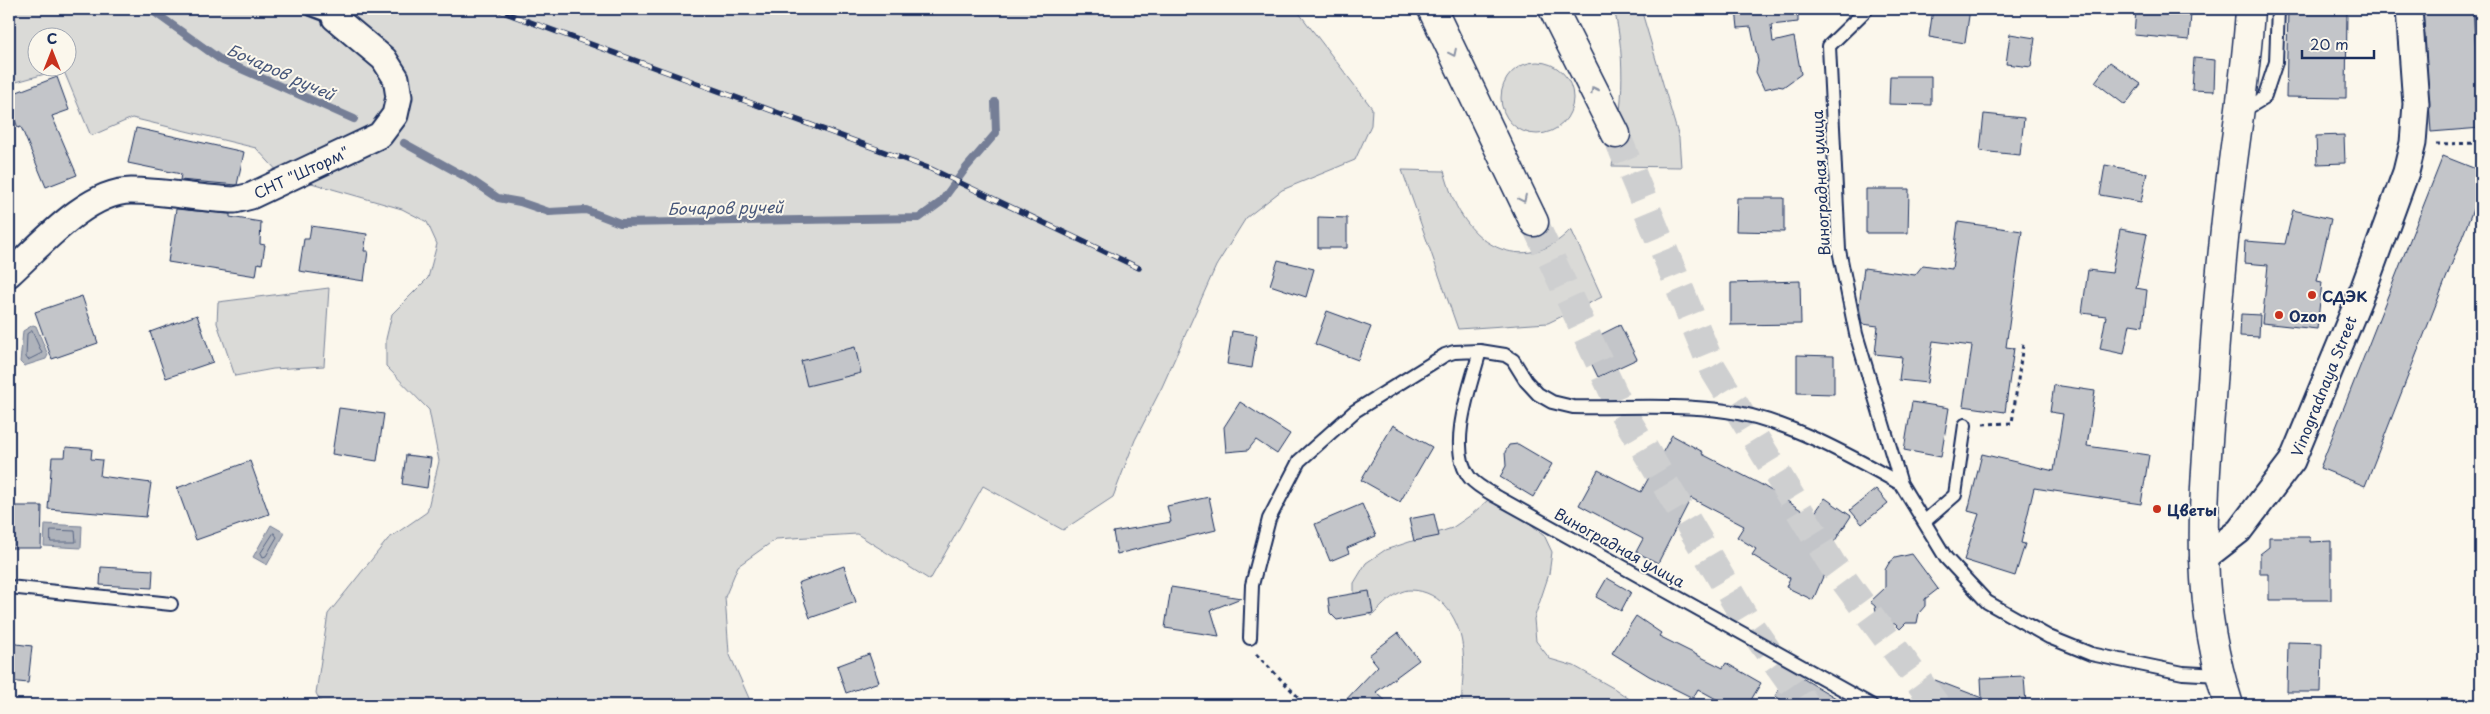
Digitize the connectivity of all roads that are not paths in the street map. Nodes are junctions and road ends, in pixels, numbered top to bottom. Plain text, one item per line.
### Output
1 (310, 9) edge
2 (1432, 9) edge
3 (1553, 9) edge
4 (1867, 9) edge
5 (2250, 9) edge
6 (2278, 9) edge
7 (2409, 9) edge
8 (335, 18) joint
9 (2239, 113) junction
10 (1616, 134) tunnel mouth
11 (1534, 222) tunnel mouth
12 (9, 274) edge
13 (1480, 351) junction
14 (1965, 424) road end
15 (1902, 484) junction
16 (1924, 522) junction
17 (2203, 559) junction
18 (9, 587) edge
19 (171, 604) dead end
20 (1250, 638) road end
21 (2219, 675) junction
22 (1871, 705) edge
23 (2229, 705) edge

1 - 8 lane
2 -> 11 main road
10 -> 3 main road
4 - 15 lane, Виноградная улица
5 - 9 main road
6 - 9 lane
7 - 17 street, Vinogradnaya Street
8 - 12 street, СНТ "Шторм"
9 - 17 main road
13 - 15 lane
13 - 20 lane
13 - 22 lane, Виноградная улица
14 - 16 lane
15 - 16 lane, Виноградная улица
16 - 21 lane, Виноградная улица
17 - 21 main road
18 - 19 lane
21 - 23 main road

